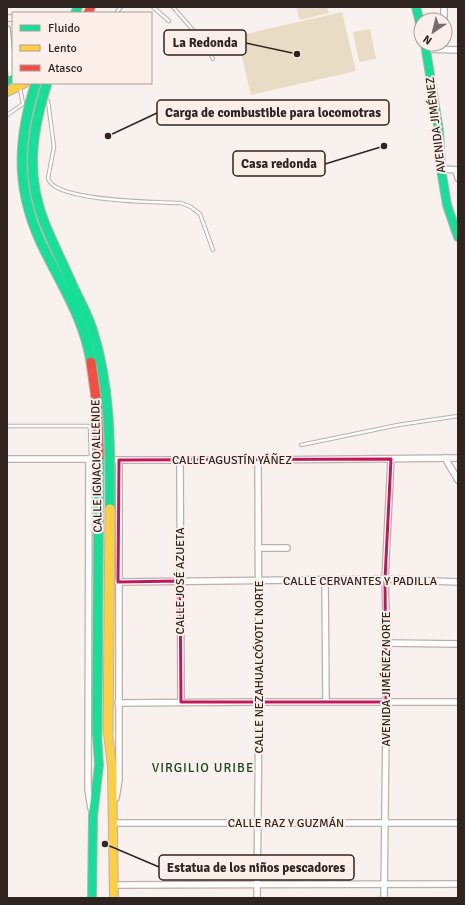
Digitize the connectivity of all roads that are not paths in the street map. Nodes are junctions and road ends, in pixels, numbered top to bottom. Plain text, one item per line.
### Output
1 (153, 7) edge
2 (173, 7) edge
3 (169, 21) dead end
4 (7, 29) edge
5 (427, 52) edge
6 (213, 60) dead end
7 (11, 80) edge
8 (36, 84) edge
9 (47, 84) edge
10 (16, 88) edge
11 (23, 104) junction
12 (7, 115) edge
13 (440, 169) junction
14 (457, 170) edge
15 (458, 178) edge
16 (458, 237) edge
17 (213, 250) dead end
18 (458, 416) edge
19 (7, 426) edge
20 (301, 445) dead end
21 (445, 458) junction
22 (458, 458) edge
23 (7, 459) edge
24 (90, 459) junction
25 (391, 459) junction
26 (119, 460) junction
27 (180, 460) junction
28 (258, 460) junction
29 (458, 480) edge
30 (258, 548) junction
31 (287, 548) dead end
32 (385, 579) junction
33 (325, 580) junction
34 (180, 581) junction
35 (259, 581) junction
36 (118, 582) junction
37 (458, 582) edge
38 (388, 643) junction
39 (458, 644) edge
40 (326, 701) junction
41 (180, 702) junction
42 (259, 702) junction
43 (386, 702) junction
44 (458, 702) edge
45 (118, 703) junction
46 (113, 812) junction
47 (92, 816) junction
48 (259, 822) junction
49 (113, 823) junction
50 (458, 823) edge
51 (384, 824) junction
52 (257, 884) junction
53 (383, 884) junction
54 (458, 884) edge
55 (114, 885) junction
56 (92, 898) edge
57 (114, 898) edge
58 (257, 898) edge
59 (384, 898) edge

1 - 3 lane
2 - 6 lane
4 - 7 street
5 - 13 main road, AVENIDA JIMÉNEZ
8 - 47 main road, CALLE IGNACIO ALLENDE, bridge
9 - 46 main road, CALLE IGNACIO ALLENDE, bridge
10 - 11 lane
11 - 12 lane
11 - 17 lane
13 - 14 street
13 - 16 main road, AVENIDA JIMÉNEZ
14 - 15 street
18 - 20 lane
19 - 24 lane
21 - 22 street, CALLE AGUSTÍN YÁÑEZ
21 - 25 street, CALLE AGUSTÍN YÁÑEZ
21 - 29 street
23 - 24 street, CALLE AGUSTÍN YÁÑEZ
24 - 26 street, CALLE AGUSTÍN YÁÑEZ
24 - 47 street, CALLE IGNACIO ALLENDE
25 - 28 street, CALLE AGUSTÍN YÁÑEZ
25 - 32 street, AVENIDA JIMÉNEZ NORTE
26 - 27 street, CALLE AGUSTÍN YÁÑEZ
26 - 36 street, CALLE IGNACIO ALLENDE
27 - 28 street, CALLE AGUSTÍN YÁÑEZ
27 - 34 street, CALLE JOSÉ AZUETA
28 - 30 street, CALLE NEZAHUALCÓYOTL NORTE
30 - 31 street
30 - 35 street, CALLE NEZAHUALCÓYOTL NORTE
32 - 33 street, CALLE CERVANTES Y PADILLA
32 - 37 street, CALLE CERVANTES Y PADILLA
32 - 38 street, AVENIDA JIMÉNEZ NORTE
33 - 35 street, CALLE CERVANTES Y PADILLA
33 - 40 street
34 - 35 street, CALLE CERVANTES Y PADILLA
34 - 36 street, CALLE CERVANTES Y PADILLA
34 - 41 street, CALLE JOSÉ AZUETA
35 - 42 street, CALLE NEZAHUALCÓYOTL NORTE
36 - 45 street, CALLE IGNACIO ALLENDE
38 - 39 street
38 - 43 street, AVENIDA JIMÉNEZ NORTE
40 - 42 street
40 - 43 street
41 - 42 street
41 - 45 street
42 - 48 street, CALLE NEZAHUALCÓYOTL NORTE
43 - 44 street
43 - 51 street, AVENIDA JIMÉNEZ NORTE
45 - 46 street, CALLE IGNACIO ALLENDE
46 - 49 main road, CALLE IGNACIO ALLENDE
47 - 56 main road, CALLE IGNACIO ALLENDE
48 - 49 street, CALLE RAZ Y GUZMÁN
48 - 51 street, CALLE RAZ Y GUZMÁN
48 - 52 street, CALLE NEZAHUALCÓYOTL NORTE
49 - 55 main road, CALLE IGNACIO ALLENDE
50 - 51 street, CALLE RAZ Y GUZMÁN
51 - 53 street, AVENIDA JIMÉNEZ NORTE
52 - 53 street
52 - 55 street
52 - 58 street, CALLE NEZAHUALCÓYOTL NORTE
53 - 54 street
53 - 59 street, AVENIDA JIMÉNEZ NORTE
55 - 57 main road, CALLE IGNACIO ALLENDE

